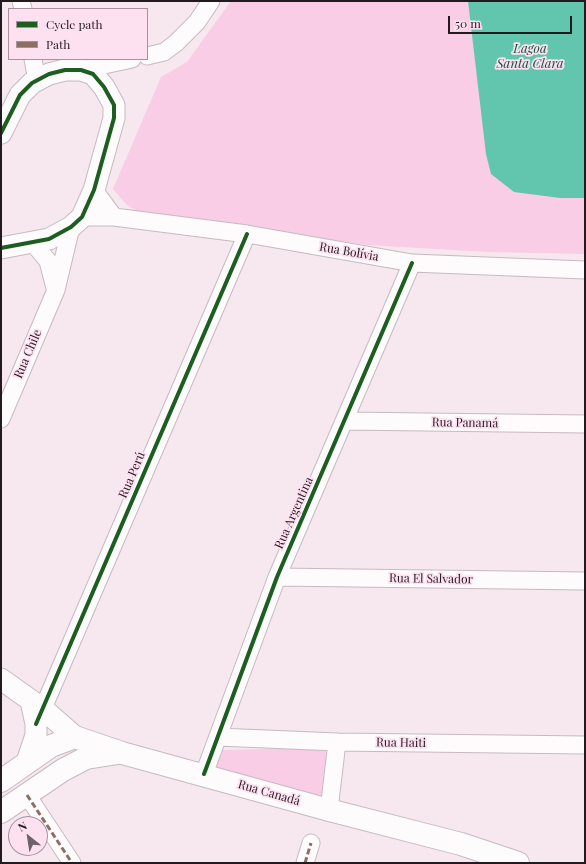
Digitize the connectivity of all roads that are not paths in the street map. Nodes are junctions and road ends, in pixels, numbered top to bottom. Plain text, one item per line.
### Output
1 (194, 1) edge
2 (211, 1) edge
3 (196, 22) junction
4 (148, 56) edge
5 (33, 60) edge
6 (127, 60) edge
7 (81, 70) junction
8 (37, 81) junction
9 (11, 97) edge
10 (1, 133) edge
11 (94, 190) junction
12 (114, 217) junction
13 (77, 222) junction
14 (247, 234) junction
15 (32, 243) junction
16 (1, 249) edge
17 (412, 263) junction
18 (585, 270) edge
19 (56, 290) junction
20 (1, 419) edge
21 (345, 421) junction
22 (585, 424) edge
23 (277, 576) junction
24 (585, 581) edge
25 (1, 679) edge
26 (37, 712) junction
27 (75, 737) junction
28 (218, 737) junction
29 (337, 742) junction
30 (585, 745) edge
31 (122, 753) junction
32 (27, 762) junction
33 (204, 774) junction
34 (1, 781) edge
35 (27, 795) junction
36 (329, 810) junction
37 (1, 812) edge
38 (311, 843) dead end
39 (72, 863) edge
40 (305, 863) edge
41 (518, 863) edge

1 - 3 street
2 - 3 street
3 - 4 street
5 - 8 street
6 - 7 street
7 - 8 street
7 - 11 street
8 - 9 street
9 - 10 street
11 - 12 street
11 - 13 street
12 - 13 street, Rua Bolívia
12 - 14 street, Rua Bolívia
13 - 15 street
13 - 19 street, Rua Chile
14 - 17 street, Rua Bolívia
14 - 26 street, Rua Perú
15 - 16 street
15 - 19 street
17 - 18 street, Rua Bolívia
17 - 21 street, Rua Argentina
19 - 20 street, Rua Chile
21 - 22 street, Rua Panamá
21 - 23 street, Rua Argentina
23 - 24 street, Rua El Salvador
23 - 28 street, Rua Argentina
25 - 26 street, Rua Canadá
26 - 27 street, Rua Canadá
26 - 32 street
27 - 31 main road, Rua Canadá
27 - 32 main road
28 - 29 street, Rua Haiti
28 - 33 street, Rua Argentina
29 - 30 street, Rua Haiti
29 - 36 street
31 - 33 main road, Rua Canadá
31 - 35 main road
32 - 34 main road
33 - 36 main road, Rua Canadá
35 - 37 main road
35 - 39 street
36 - 41 main road, Rua Canadá
38 - 40 street

